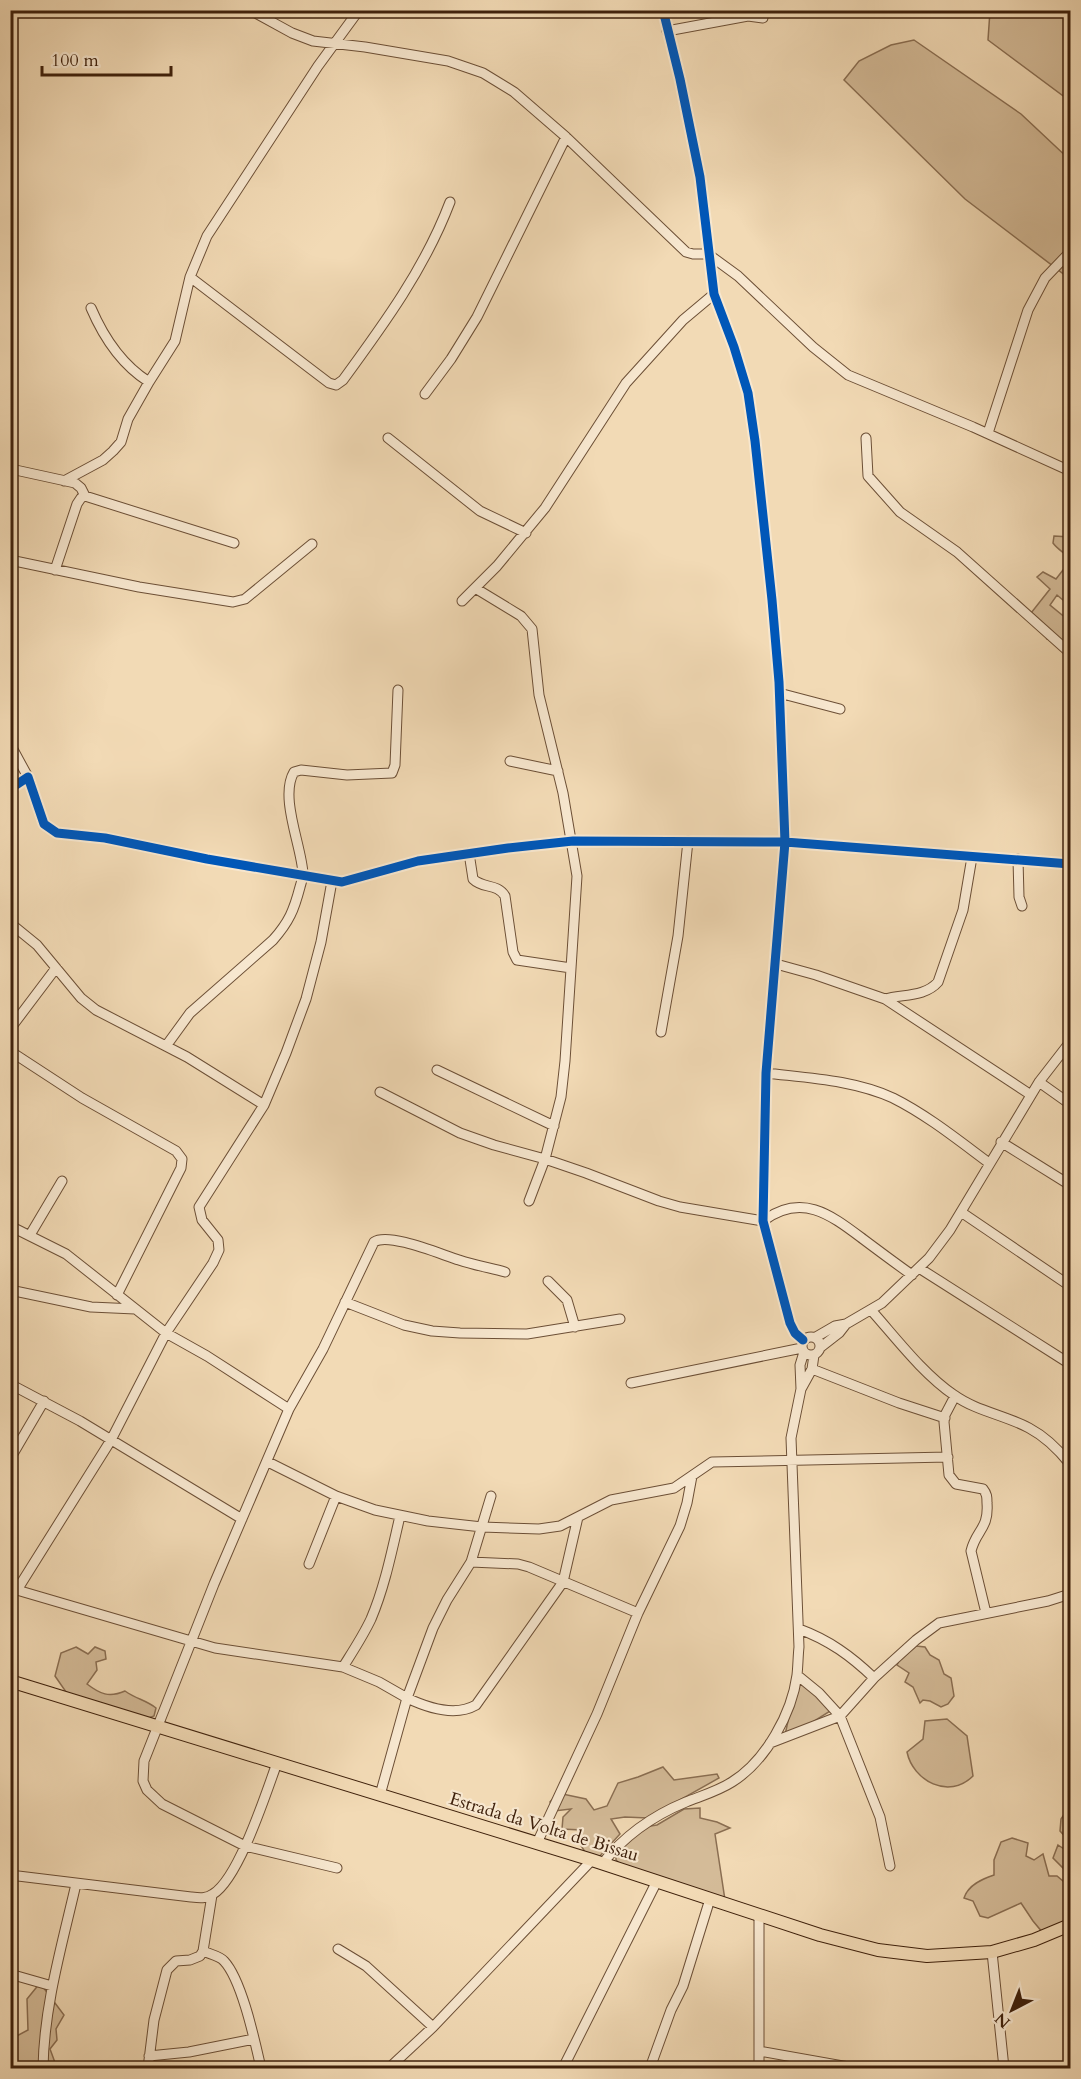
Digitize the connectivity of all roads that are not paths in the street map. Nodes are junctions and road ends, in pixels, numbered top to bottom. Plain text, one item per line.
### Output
1 (250, 10) edge
2 (359, 10) edge
3 (663, 10) edge
4 (763, 18) dead end
5 (667, 31) junction
6 (333, 44) junction
7 (566, 137) junction
8 (450, 202) dead end
9 (1071, 252) edge
10 (708, 254) junction
11 (190, 277) junction
12 (714, 294) junction
13 (91, 308) dead end
14 (149, 382) junction
15 (426, 394) dead end
16 (988, 434) junction
17 (388, 438) dead end
18 (866, 438) dead end
19 (10, 469) edge
20 (1071, 471) edge
21 (64, 481) junction
22 (85, 496) junction
23 (526, 532) junction
24 (234, 543) dead end
25 (312, 544) dead end
26 (10, 560) edge
27 (55, 570) junction
28 (475, 588) junction
29 (462, 601) dead end
30 (1071, 653) edge
31 (398, 690) dead end
32 (780, 693) junction
33 (840, 709) dead end
34 (10, 744) edge
35 (510, 761) dead end
36 (558, 771) junction
37 (28, 777) junction
38 (10, 789) edge
39 (573, 841) junction
40 (688, 841) junction
41 (785, 842) junction
42 (469, 853) junction
43 (972, 857) junction
44 (1018, 859) junction
45 (1071, 864) edge
46 (303, 875) junction
47 (332, 881) junction
48 (1022, 906) dead end
49 (10, 923) edge
50 (776, 964) junction
51 (56, 968) junction
52 (572, 968) junction
53 (885, 999) junction
54 (10, 1029) edge
55 (661, 1032) dead end
56 (1071, 1042) edge
57 (166, 1046) junction
58 (10, 1051) edge
59 (437, 1070) dead end
60 (766, 1073) junction
61 (1039, 1082) junction
62 (380, 1092) dead end
63 (1031, 1095) junction
64 (1071, 1104) edge
65 (264, 1105) junction
66 (554, 1126) junction
67 (1001, 1142) junction
68 (545, 1159) junction
69 (989, 1163) junction
70 (62, 1181) dead end
71 (1071, 1185) edge
72 (529, 1201) dead end
73 (961, 1212) junction
74 (764, 1221) junction
75 (10, 1226) edge
76 (30, 1235) junction
77 (505, 1272) dead end
78 (915, 1272) junction
79 (548, 1281) dead end
80 (1071, 1286) edge
81 (10, 1290) edge
82 (117, 1295) junction
83 (345, 1302) junction
84 (135, 1309) junction
85 (871, 1310) junction
86 (620, 1319) dead end
87 (846, 1324) junction
88 (575, 1327) junction
89 (166, 1333) junction
90 (816, 1337) junction
91 (803, 1347) junction
92 (821, 1347) junction
93 (814, 1355) junction
94 (1071, 1364) edge
95 (812, 1368) junction
96 (631, 1383) dead end
97 (10, 1384) edge
98 (801, 1389) junction
99 (955, 1396) junction
100 (44, 1401) junction
101 (290, 1409) junction
102 (945, 1418) junction
103 (111, 1440) junction
104 (948, 1457) junction
105 (10, 1459) edge
106 (791, 1460) junction
107 (268, 1462) junction
108 (1071, 1464) edge
109 (692, 1476) junction
110 (336, 1496) junction
111 (491, 1496) dead end
112 (400, 1515) junction
113 (578, 1517) junction
114 (242, 1520) junction
115 (482, 1527) junction
116 (471, 1562) junction
117 (309, 1564) dead end
118 (563, 1582) junction
119 (14, 1589) edge
120 (1071, 1594) edge
121 (638, 1613) junction
122 (986, 1613) junction
123 (799, 1629) junction
124 (192, 1642) junction
125 (343, 1667) junction
126 (797, 1675) junction
127 (874, 1678) junction
128 (10, 1681) edge
129 (407, 1698) junction
130 (840, 1716) junction
131 (157, 1726) junction
132 (770, 1743) junction
133 (277, 1763) junction
134 (380, 1795) junction
135 (537, 1843) junction
136 (245, 1846) junction
137 (597, 1862) junction
138 (890, 1866) dead end
139 (338, 1868) dead end
140 (10, 1875) edge
141 (657, 1881) junction
142 (76, 1884) junction
143 (212, 1895) junction
144 (710, 1899) junction
145 (759, 1915) junction
146 (1071, 1925) edge
147 (338, 1949) dead end
148 (203, 1951) junction
149 (992, 1952) junction
150 (10, 1974) edge
151 (52, 1986) junction
152 (433, 2027) junction
153 (254, 2039) junction
154 (759, 2051) junction
155 (149, 2056) junction
156 (43, 2068) edge
157 (147, 2068) edge
158 (261, 2068) edge
159 (389, 2068) edge
160 (563, 2068) edge
161 (650, 2068) edge
162 (759, 2068) edge
163 (854, 2068) edge
164 (1004, 2068) edge

1 - 6 street
2 - 6 street
3 - 5 street
4 - 5 street
5 - 10 street
6 - 7 street
6 - 11 street
7 - 10 street
7 - 15 street
8 - 11 street
9 - 16 street
10 - 12 street
10 - 16 street
11 - 14 street
12 - 23 street
12 - 32 street
13 - 14 street
14 - 21 street
16 - 20 street
17 - 23 street
18 - 30 street
19 - 21 street
21 - 22 street
22 - 24 street
22 - 27 street
23 - 28 street
25 - 27 street
26 - 27 street
28 - 29 street
28 - 36 street
31 - 46 street
32 - 33 street
32 - 41 street
34 - 37 street
35 - 36 street
36 - 39 street
37 - 38 street
37 - 46 street
39 - 40 street
39 - 42 street
39 - 52 street
40 - 41 street
40 - 55 street
41 - 43 street
41 - 50 street
42 - 47 street
42 - 52 street
43 - 44 street
43 - 53 street
44 - 45 street
44 - 48 street
46 - 47 street
46 - 57 street
47 - 65 street
49 - 51 street
50 - 53 street
50 - 60 street
51 - 54 street
51 - 57 street
52 - 66 street
53 - 63 street
56 - 61 street
57 - 65 street
58 - 82 street
59 - 66 street
60 - 69 street
60 - 74 street
61 - 63 street
61 - 64 street
62 - 68 street
63 - 67 street
65 - 89 street
66 - 68 street
67 - 69 street
67 - 71 street
68 - 72 street
68 - 74 street
69 - 73 street
70 - 76 street
73 - 78 street
73 - 80 street
74 - 78 street
74 - 91 street
75 - 76 street
76 - 82 street
77 - 83 street
78 - 85 street
78 - 94 street
79 - 88 street
81 - 84 street
82 - 84 street
83 - 88 street
83 - 101 street
84 - 89 street
85 - 87 street
85 - 99 street
86 - 88 street
87 - 90 street
87 - 92 street
89 - 101 street
89 - 103 street
90 - 91 street
90 - 92 street
91 - 93 street
91 - 96 street
91 - 98 street
92 - 93 street
93 - 95 street
95 - 98 street
95 - 102 street
97 - 100 street
98 - 106 street
99 - 102 street
99 - 108 street
100 - 103 street
100 - 105 street
101 - 107 street
102 - 104 street
103 - 114 street
103 - 119 street
104 - 106 street
104 - 122 street
106 - 109 street
106 - 123 street
107 - 110 street
107 - 114 street
109 - 113 street
109 - 121 street
110 - 112 street
110 - 117 street
111 - 115 street
112 - 115 street
112 - 125 street
113 - 115 street
113 - 118 street
114 - 124 street
115 - 116 street
116 - 118 street
116 - 129 street
118 - 121 street
118 - 129 street
119 - 124 street
120 - 122 street
121 - 135 street
122 - 127 street
123 - 126 street
123 - 127 street
124 - 125 street
124 - 131 street
125 - 129 street
126 - 130 street
126 - 132 street
127 - 130 street
128 - 131 main road, Estrada da Volta de Bissau
129 - 134 street
130 - 132 street
130 - 138 street
131 - 133 main road, Estrada da Volta de Bissau
131 - 136 street
132 - 137 street
133 - 134 main road, Estrada da Volta de Bissau
133 - 136 street
134 - 135 main road, Estrada da Volta de Bissau
135 - 137 main road, Estrada da Volta de Bissau
136 - 139 street
136 - 143 street
137 - 141 main road, Estrada da Volta de Bissau
137 - 152 street
140 - 142 street
141 - 144 main road, Estrada da Volta de Bissau
141 - 160 street
142 - 143 street
142 - 151 street
143 - 148 street
144 - 145 main road, Estrada da Volta de Bissau
144 - 161 street
145 - 149 main road, Estrada da Volta de Bissau
145 - 154 street
146 - 149 main road, Estrada da Volta de Bissau
147 - 152 street
148 - 153 street
148 - 155 street
149 - 164 street
150 - 151 street
151 - 156 street
152 - 159 street
153 - 155 street
153 - 158 street
154 - 162 street
154 - 163 street
155 - 157 street

